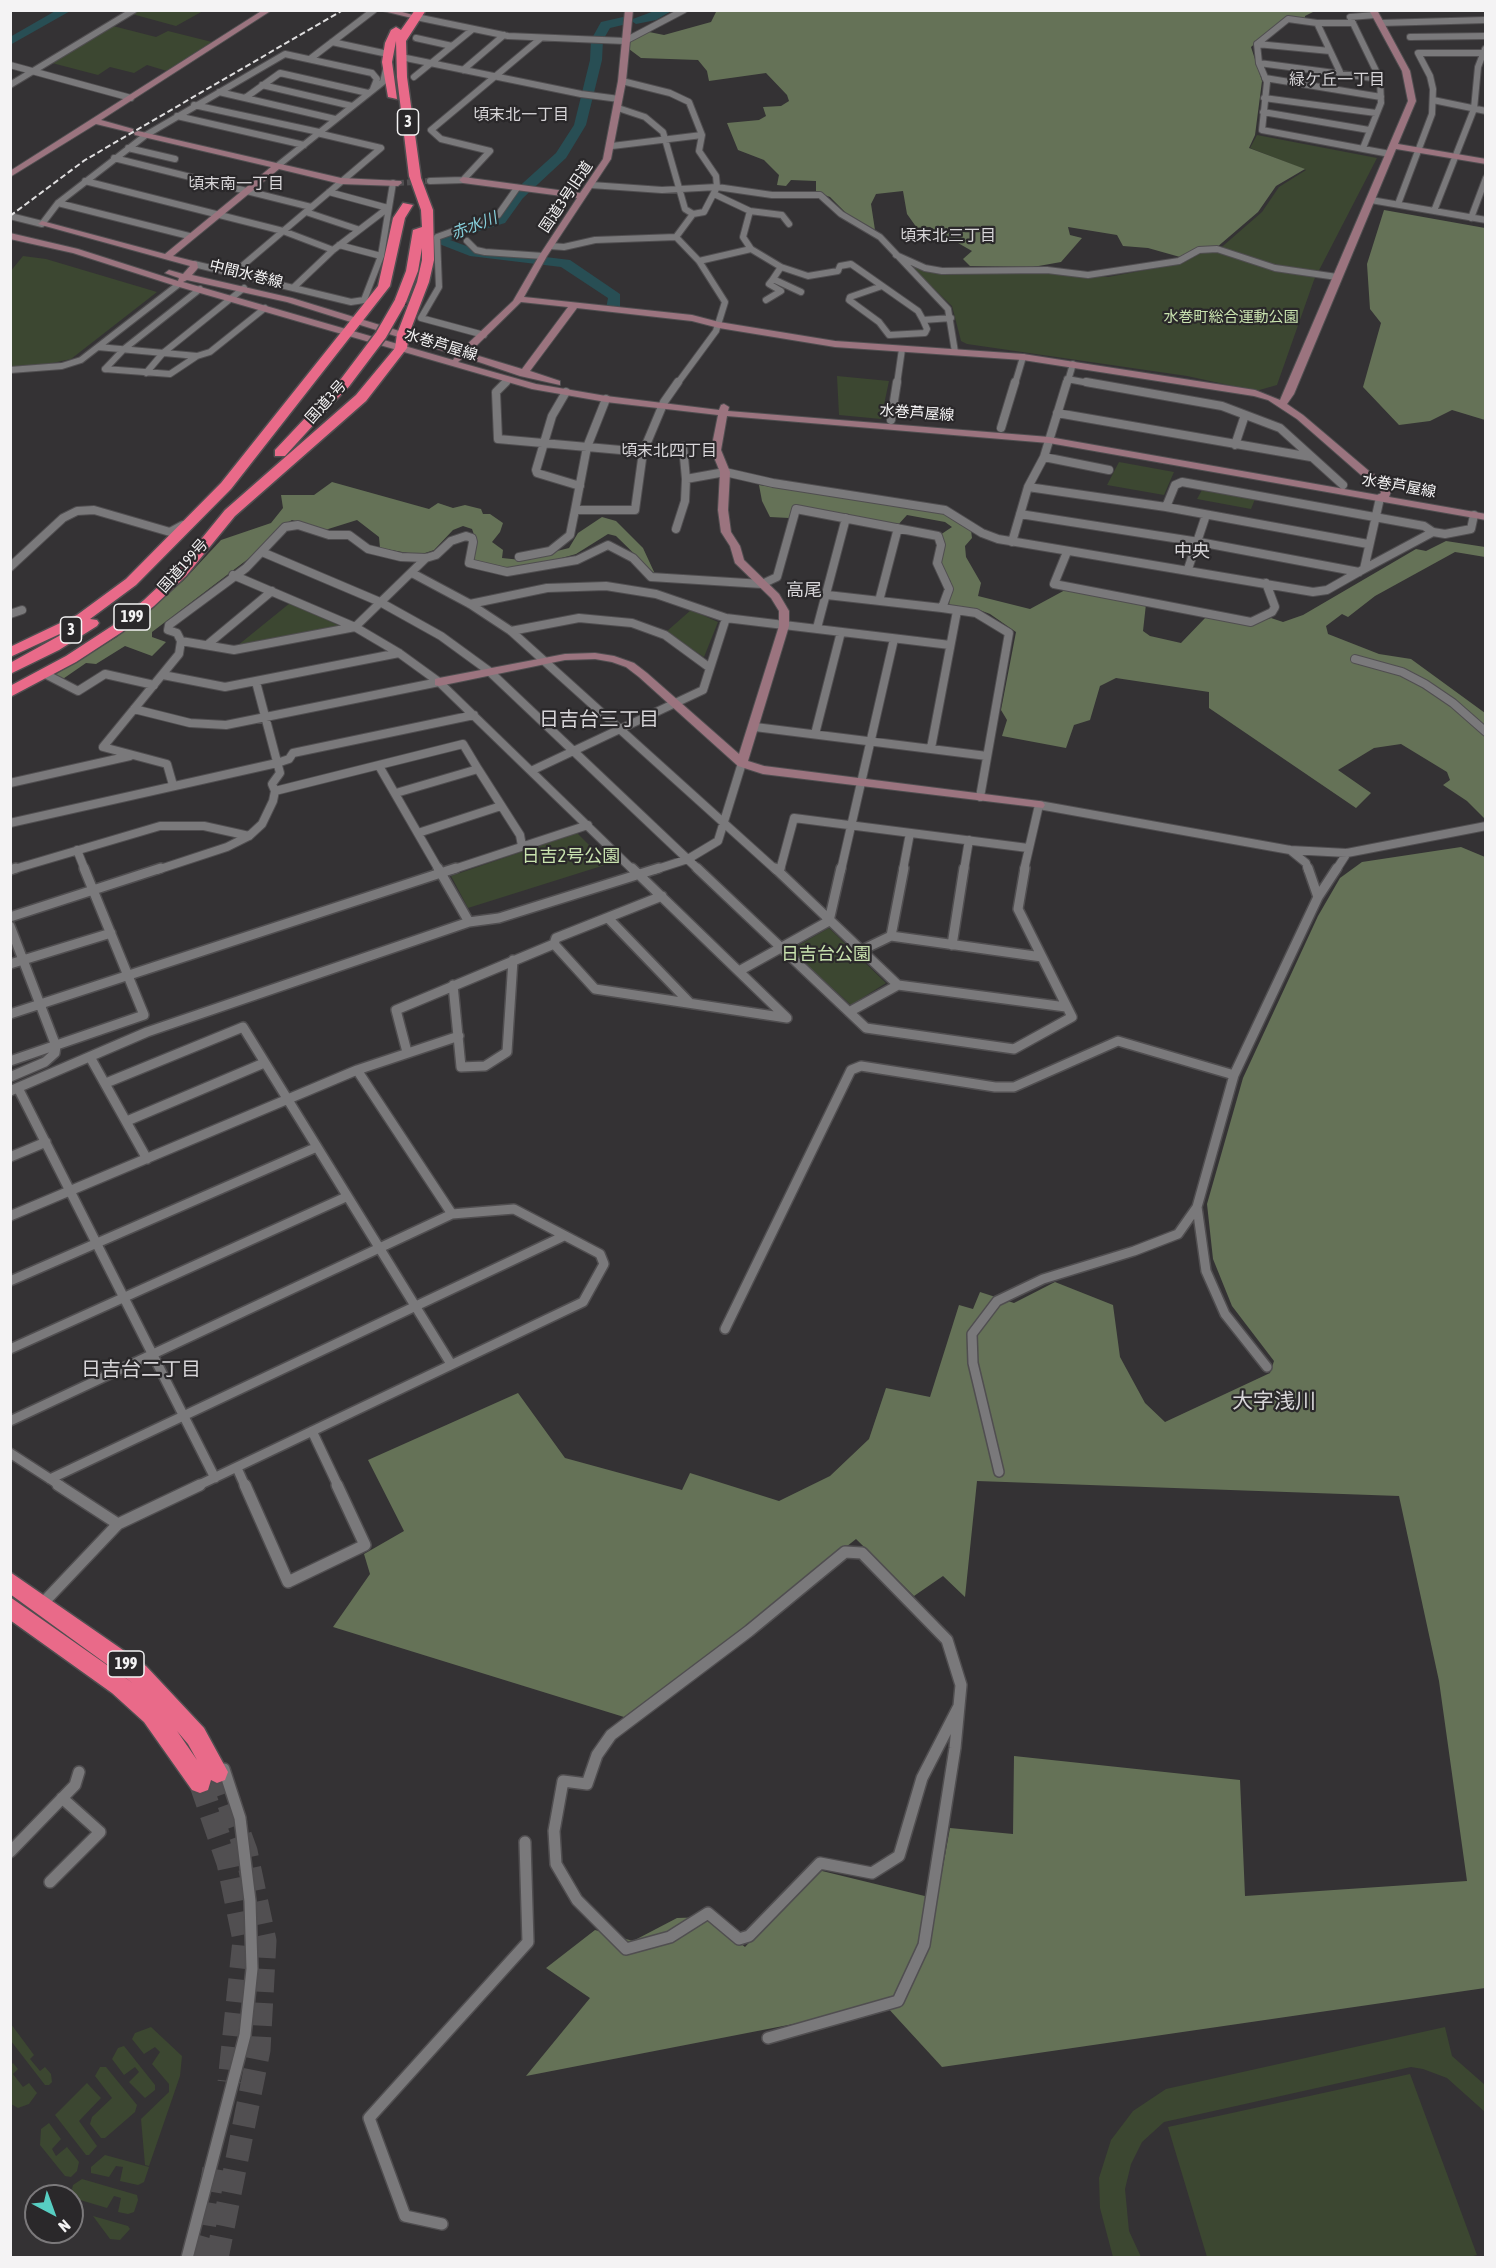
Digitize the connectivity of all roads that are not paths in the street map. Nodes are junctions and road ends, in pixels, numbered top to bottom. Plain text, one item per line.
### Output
1 (134, 10) edge
2 (269, 10) edge
3 (374, 10) edge
4 (382, 10) edge
5 (629, 10) edge
6 (684, 10) edge
7 (1467, 10) edge
8 (413, 13) edge
9 (1376, 16) edge
10 (1485, 20) edge
11 (1473, 21) junction
12 (1401, 22) junction
13 (1317, 23) junction
14 (1353, 23) junction
15 (473, 29) junction
16 (504, 35) junction
17 (1485, 36) edge
18 (1410, 37) junction
19 (416, 38) dead end
20 (541, 38) junction
21 (625, 41) junction
22 (332, 42) junction
23 (1257, 44) junction
24 (452, 46) junction
25 (1330, 51) junction
26 (1484, 51) edge
27 (1418, 53) junction
28 (401, 57) junction
29 (388, 58) junction
30 (310, 59) junction
31 (431, 63) junction
32 (1259, 63) junction
33 (10, 65) edge
34 (1478, 67) junction
35 (1485, 68) edge
36 (463, 70) junction
37 (34, 71) junction
38 (252, 72) junction
39 (1340, 72) junction
40 (272, 77) junction
41 (414, 77) dead end
42 (497, 77) junction
43 (1265, 78) junction
44 (1380, 79) junction
45 (622, 81) junction
46 (10, 85) edge
47 (262, 85) junction
48 (370, 91) junction
49 (219, 92) junction
50 (1381, 97) junction
51 (131, 98) junction
52 (245, 98) junction
53 (1264, 98) junction
54 (1433, 100) junction
55 (618, 103) junction
56 (195, 105) junction
57 (352, 106) junction
58 (1474, 109) junction
59 (1485, 111) edge
60 (1263, 112) junction
61 (1376, 113) junction
62 (177, 116) junction
63 (335, 118) junction
64 (94, 121) junction
65 (1369, 130) junction
66 (138, 133) junction
67 (318, 133) junction
68 (702, 135) junction
69 (665, 140) junction
70 (303, 145) junction
71 (612, 146) junction
72 (128, 148) junction
73 (1363, 148) junction
74 (1392, 150) junction
75 (1419, 151) junction
76 (1455, 157) junction
77 (114, 158) junction
78 (175, 159) dead end
79 (1485, 162) edge
80 (276, 166) junction
81 (10, 175) edge
82 (416, 176) junction
83 (1485, 178) edge
84 (464, 180) junction
85 (85, 181) junction
86 (430, 181) tunnel mouth
87 (341, 182) junction
88 (396, 183) joint
89 (591, 185) junction
90 (717, 187) junction
91 (517, 188) junction
92 (681, 188) junction
93 (246, 191) junction
94 (329, 192) junction
95 (714, 194) junction
96 (581, 196) junction
97 (1371, 200) junction
98 (58, 203) junction
99 (1398, 204) junction
100 (407, 205) junction
101 (311, 207) junction
102 (750, 211) junction
103 (1434, 211) junction
104 (306, 212) junction
105 (693, 214) junction
106 (217, 215) junction
107 (10, 216) edge
108 (1471, 218) junction
109 (1485, 220) edge
110 (42, 224) junction
111 (789, 224) dead end
112 (357, 229) junction
113 (283, 231) junction
114 (10, 236) edge
115 (189, 236) junction
116 (676, 237) junction
117 (467, 241) dead end
118 (339, 245) junction
119 (550, 246) junction
120 (751, 249) junction
121 (333, 250) junction
122 (896, 255) junction
123 (167, 256) junction
124 (381, 256) junction
125 (543, 256) junction
126 (699, 261) junction
127 (194, 264) junction
128 (125, 265) junction
129 (782, 267) junction
130 (235, 272) junction
131 (186, 276) junction
132 (1336, 277) junction
133 (773, 279) junction
134 (179, 284) junction
135 (882, 286) junction
136 (243, 288) junction
137 (293, 288) junction
138 (200, 290) junction
139 (801, 292) dead end
140 (232, 298) junction
141 (519, 299) junction
142 (766, 300) dead end
143 (573, 307) junction
144 (265, 308) junction
145 (951, 318) junction
146 (359, 320) junction
147 (923, 320) junction
148 (719, 325) junction
149 (349, 334) junction
150 (403, 334) junction
151 (484, 335) junction
152 (98, 347) junction
153 (401, 348) junction
154 (124, 349) junction
155 (902, 349) junction
156 (955, 352) junction
157 (163, 353) junction
158 (462, 354) junction
159 (196, 356) junction
160 (1023, 357) junction
161 (1073, 364) junction
162 (452, 365) junction
163 (10, 370) edge
164 (146, 373) junction
165 (523, 374) junction
166 (1067, 378) junction
167 (508, 380) junction
168 (338, 382) junction
169 (566, 392) junction
170 (606, 399) junction
171 (1282, 404) junction
172 (664, 405) junction
173 (723, 410) junction
174 (1057, 413) junction
175 (1245, 415) junction
176 (891, 420) junction
177 (1001, 428) junction
178 (1049, 438) junction
179 (543, 444) junction
180 (1235, 445) junction
181 (683, 446) dead end
182 (587, 447) junction
183 (643, 452) junction
184 (1044, 457) junction
185 (1313, 457) junction
186 (1109, 470) dead end
187 (725, 472) junction
188 (686, 479) junction
189 (1343, 485) junction
190 (226, 486) junction
191 (580, 486) junction
192 (1029, 487) junction
193 (1383, 496) junction
194 (1166, 507) junction
195 (575, 510) junction
196 (1485, 510) edge
197 (230, 513) junction
198 (1020, 514) junction
199 (1206, 515) junction
200 (1474, 515) junction
201 (1376, 517) junction
202 (1485, 517) edge
203 (846, 518) junction
204 (898, 528) junction
205 (676, 529) dead end
206 (170, 532) junction
207 (1433, 532) junction
208 (1012, 542) junction
209 (1199, 542) junction
210 (1368, 544) junction
211 (262, 552) junction
212 (1067, 552) junction
213 (519, 557) dead end
214 (426, 558) junction
215 (10, 567) edge
216 (1188, 569) junction
217 (1362, 571) junction
218 (412, 573) junction
219 (233, 575) junction
220 (1266, 583) junction
221 (762, 584) junction
222 (272, 591) junction
223 (827, 595) junction
224 (129, 596) junction
225 (879, 601) junction
226 (380, 602) junction
227 (470, 604) junction
228 (942, 608) junction
229 (22, 610) dead end
230 (957, 611) junction
231 (10, 614) edge
232 (88, 614) junction
233 (726, 618) junction
234 (784, 626) junction
235 (355, 627) junction
236 (817, 628) junction
237 (511, 631) junction
238 (842, 632) junction
239 (894, 639) junction
240 (181, 641) junction
241 (40, 645) junction
242 (207, 645) junction
243 (950, 645) junction
244 (399, 653) junction
245 (10, 655) edge
246 (1355, 659) dead end
247 (547, 661) junction
248 (10, 667) edge
249 (710, 668) junction
250 (489, 671) junction
251 (47, 675) junction
252 (163, 675) junction
253 (255, 682) junction
254 (439, 682) junction
255 (10, 684) edge
256 (154, 685) junction
257 (10, 692) edge
258 (675, 704) junction
259 (134, 709) junction
260 (474, 715) junction
261 (263, 718) junction
262 (755, 727) junction
263 (620, 729) junction
264 (1485, 732) edge
265 (815, 734) junction
266 (871, 742) junction
267 (931, 748) junction
268 (574, 751) junction
269 (132, 756) junction
270 (987, 756) junction
271 (277, 763) junction
272 (742, 764) junction
273 (379, 766) junction
274 (478, 769) junction
275 (533, 770) junction
276 (10, 783) edge
277 (863, 783) junction
278 (173, 785) junction
279 (275, 791) junction
280 (396, 793) junction
281 (980, 797) junction
282 (1040, 805) junction
283 (501, 806) junction
284 (10, 822) edge
285 (588, 825) junction
286 (725, 825) junction
287 (852, 825) junction
288 (1485, 826) edge
289 (418, 833) junction
290 (910, 833) junction
291 (249, 836) junction
292 (969, 840) junction
293 (522, 846) junction
294 (1028, 848) junction
295 (77, 850) junction
296 (1290, 850) junction
297 (1347, 853) junction
298 (688, 859) junction
299 (10, 870) edge
300 (779, 872) junction
301 (441, 873) junction
302 (639, 875) junction
303 (93, 890) junction
304 (662, 896) junction
305 (1318, 897) junction
306 (10, 917) edge
307 (608, 918) junction
308 (830, 921) junction
309 (469, 922) junction
310 (10, 926) edge
311 (111, 933) junction
312 (891, 936) junction
313 (554, 944) junction
314 (952, 945) junction
315 (780, 948) junction
316 (862, 950) junction
317 (1042, 957) junction
318 (25, 960) junction
319 (513, 960) junction
320 (10, 964) edge
321 (739, 971) junction
322 (128, 975) junction
323 (898, 984) junction
324 (453, 985) junction
325 (690, 1003) junction
326 (41, 1004) junction
327 (1066, 1006) junction
328 (849, 1012) junction
329 (10, 1014) edge
330 (459, 1036) junction
331 (56, 1046) junction
332 (407, 1052) junction
333 (90, 1057) junction
334 (10, 1060) edge
335 (264, 1063) junction
336 (357, 1071) junction
337 (1234, 1075) junction
338 (10, 1077) edge
339 (106, 1083) junction
340 (14, 1090) edge
341 (287, 1099) junction
342 (126, 1121) junction
343 (46, 1142) junction
344 (317, 1147) junction
345 (10, 1156) edge
346 (147, 1159) junction
347 (71, 1191) junction
348 (346, 1197) junction
349 (1197, 1208) junction
350 (452, 1214) junction
351 (10, 1216) edge
352 (564, 1236) junction
353 (98, 1243) junction
354 (380, 1248) junction
355 (10, 1281) edge
356 (126, 1297) junction
357 (417, 1305) junction
358 (725, 1329) dead end
359 (10, 1349) edge
360 (154, 1354) junction
361 (451, 1364) junction
362 (1267, 1367) dead end
363 (182, 1414) junction
364 (10, 1421) edge
365 (312, 1431) junction
366 (10, 1453) edge
367 (237, 1467) junction
368 (999, 1472) dead end
369 (215, 1478) junction
370 (50, 1479) junction
371 (118, 1524) junction
372 (10, 1581) edge
373 (43, 1604) junction
374 (10, 1607) edge
375 (958, 1708) junction
376 (79, 1772) dead end
377 (214, 1774) junction
378 (62, 1798) junction
379 (525, 1842) dead end
380 (10, 1852) edge
381 (50, 1882) dead end
382 (768, 2038) dead end
383 (442, 2224) dead end
384 (187, 2258) edge

1 - 37 street
2 - 51 street
3 - 22 street
4 - 8 street
5 - 21 street, 国道3号旧道
6 - 21 street
7 - 11 street
8 - 15 street
8 - 28 highway, 国道3号 / 3
8 - 29 highway, 国道3号 / 3
9 - 12 street
9 - 14 street
9 - 74 street
10 - 11 street
11 - 12 street
12 - 18 street
13 - 14 street
13 - 23 street
13 - 25 street
14 - 44 street
15 - 16 street
15 - 24 street
16 - 20 street
16 - 36 street
17 - 18 street
18 - 27 street
19 - 24 street
20 - 21 street
20 - 42 street
21 - 45 street, 国道3号旧道
22 - 29 street
22 - 30 street
23 - 25 street
23 - 32 street
24 - 31 street
25 - 39 street
26 - 27 street
26 - 34 street
27 - 54 street
28 - 31 street
28 - 82 highway, 国道3号 / 3
29 - 48 street
29 - 100 highway, 国道3号 / 3
30 - 38 street
30 - 48 street
31 - 36 street
31 - 41 street
32 - 39 street
32 - 43 street
33 - 37 street
34 - 35 street
34 - 58 street
36 - 42 street
37 - 46 street
37 - 51 street
38 - 40 street
38 - 49 street
39 - 44 street
40 - 47 street
40 - 48 street
42 - 55 street
42 - 84 street
43 - 50 street
43 - 53 street
44 - 50 street
45 - 55 street, 国道3号旧道
45 - 68 street
47 - 52 street
47 - 57 street
48 - 57 street
49 - 52 street
49 - 56 street
50 - 61 street
51 - 64 street
52 - 63 street
53 - 60 street
53 - 61 street
54 - 58 street
54 - 75 street
55 - 69 street
55 - 71 street, 国道3号旧道
56 - 62 street
56 - 67 street
57 - 63 street
58 - 59 street
58 - 76 street
60 - 65 street
60 - 73 street
61 - 65 street
62 - 66 street
62 - 70 street
63 - 67 street
64 - 66 street
64 - 81 street
65 - 73 street
66 - 72 street
66 - 80 street
67 - 70 street
67 - 87 street
68 - 69 street
68 - 90 street
69 - 71 street
69 - 92 street
70 - 80 street
71 - 89 street, 国道3号旧道
72 - 77 street
72 - 78 street
73 - 74 street
74 - 75 street
74 - 97 street
75 - 76 street
75 - 99 street
76 - 79 street
76 - 103 street
77 - 85 street
77 - 93 street
80 - 87 street
80 - 93 street
82 - 150 highway
82 - 168 highway, 国道3号 / 3, bridge
83 - 108 street
84 - 86 street
84 - 91 street
85 - 98 street
85 - 106 street
87 - 88 street
87 - 94 street
88 - 124 street
89 - 92 street
89 - 96 street, 国道3号旧道
90 - 92 street
90 - 95 street
90 - 122 street
91 - 96 street
91 - 151 street
92 - 105 street
93 - 101 street
93 - 106 street
94 - 101 street
94 - 112 street
95 - 102 street
95 - 105 street
96 - 119 street, 国道3号旧道
97 - 99 street
97 - 132 street
98 - 110 street
98 - 115 street
99 - 103 street
100 - 146 highway
100 - 168 highway, 国道3号 / 3
101 - 104 street
102 - 111 street
102 - 120 street
103 - 108 street
104 - 112 street
104 - 113 street
105 - 116 street
106 - 113 street
106 - 115 street
107 - 110 street
108 - 109 street
110 - 123 street
112 - 118 street
113 - 121 street
113 - 130 street
114 - 128 street, 中間水巻線
115 - 123 street
116 - 119 street
116 - 126 street
117 - 125 street
118 - 121 street
118 - 124 street
119 - 125 street, 国道3号旧道
120 - 126 street
120 - 129 street
121 - 137 street
122 - 132 street
122 - 145 street
123 - 127 street
124 - 137 street
125 - 141 street, 国道3号旧道
126 - 148 street
127 - 130 street
127 - 131 street
128 - 131 street, 中間水巻線
128 - 134 street, 中間水巻線
129 - 133 street
129 - 135 street
130 - 137 street
131 - 134 street
131 - 136 street, 中間水巻線
132 - 171 street
133 - 139 street
133 - 142 street
134 - 138 street, 中間水巻線
134 - 152 street
135 - 147 street
135 - 147 street
136 - 140 street
136 - 146 street, 中間水巻線
138 - 140 street, 中間水巻線
138 - 154 street
140 - 144 street, 中間水巻線
140 - 157 street
141 - 143 street
141 - 151 street, 国道3号旧道
143 - 148 street
143 - 165 street
144 - 149 street, 中間水巻線
144 - 159 street
145 - 147 street
145 - 156 street
146 - 149 highway
146 - 150 street, 水巻芦屋線
148 - 155 street
148 - 172 street
149 - 153 street, 水巻芦屋線
149 - 190 highway
150 - 153 highway
150 - 158 street, 水巻芦屋線
151 - 158 street, 国道3号旧道
152 - 154 street
152 - 163 street
153 - 162 street, 水巻芦屋線
153 - 197 highway
154 - 157 street
154 - 164 street
155 - 156 street
155 - 176 street
156 - 160 street
157 - 159 street
157 - 164 street
158 - 162 street, 国道3号旧道
158 - 165 street, 水巻芦屋線
159 - 164 street
160 - 161 street
160 - 177 street
161 - 166 street
161 - 171 street
162 - 167 street, 水巻芦屋線
165 - 172 street, 水巻芦屋線
166 - 174 street
166 - 175 street
167 - 169 street, 水巻芦屋線
167 - 179 street
168 - 197 highway, 国道3号 / 3
168 - 224 highway, 国道3号 / 3
169 - 170 street, 水巻芦屋線
169 - 179 street
170 - 172 street, 水巻芦屋線
170 - 182 street
171 - 193 street
172 - 173 street, 水巻芦屋線
172 - 183 street
173 - 176 street, 水巻芦屋線
173 - 178 street, 水巻芦屋線
173 - 187 street
174 - 178 street
174 - 180 street
175 - 180 street
175 - 185 street
176 - 177 street, 水巻芦屋線
177 - 178 street, 水巻芦屋線
178 - 184 street
178 - 189 street, 水巻芦屋線
178 - 193 street, 水巻芦屋線
179 - 182 street
179 - 191 street
180 - 185 street
181 - 188 street
182 - 183 street
182 - 191 street
183 - 195 street
184 - 186 street
184 - 192 street
185 - 189 street
187 - 188 street
187 - 208 street
187 - 221 street
188 - 205 street
189 - 193 street, 水巻芦屋線
190 - 206 street
190 - 232 highway
191 - 195 street
192 - 194 street
192 - 198 street
193 - 196 street, 水巻芦屋線
193 - 200 street, 水巻芦屋線
193 - 201 street
194 - 199 street
194 - 201 street
195 - 213 street
197 - 251 highway, 国道199号 / 199
197 - 255 highway, 国道3号 / 3
198 - 208 street
198 - 209 street
199 - 209 street
199 - 210 street
200 - 202 street, 水巻芦屋線
200 - 207 street
201 - 207 street
201 - 210 street
203 - 204 street
203 - 221 street
203 - 223 street
204 - 225 street
204 - 228 street
206 - 215 street
206 - 232 street
207 - 217 street
208 - 212 street
209 - 216 street
209 - 217 street
210 - 217 street
211 - 214 street
211 - 219 street
211 - 226 street
212 - 216 street
212 - 220 street
214 - 218 street
214 - 221 street
216 - 220 street
217 - 220 street
218 - 226 street
218 - 227 street
219 - 222 street
219 - 240 street
221 - 234 street
222 - 235 street
222 - 242 street
223 - 225 street
223 - 236 street
224 - 241 highway, 国道3号 / 3
224 - 248 highway, 199
225 - 228 street
226 - 235 street
226 - 250 street
227 - 233 street
227 - 237 street
228 - 230 street
229 - 231 street
230 - 243 street
230 - 270 street
232 - 241 highway
232 - 245 highway
233 - 234 street
233 - 249 street
234 - 236 street
234 - 262 street
235 - 242 street
235 - 244 street
236 - 238 street
237 - 247 street
237 - 249 street
238 - 239 street
238 - 265 street
239 - 243 street
239 - 266 street
240 - 242 street
240 - 252 street
241 - 245 highway, 国道3号 / 3
241 - 248 highway
243 - 267 street
244 - 253 street
244 - 254 street
246 - 264 street
247 - 250 street
247 - 258 street
247 - 263 street
249 - 258 street
250 - 254 street
250 - 268 street
251 - 256 street
251 - 257 highway, 国道199号 / 199
252 - 253 street
252 - 256 street
253 - 261 street
254 - 260 street
254 - 261 street
256 - 259 street
258 - 263 street
258 - 272 street
259 - 261 street
259 - 269 street
260 - 271 street
260 - 275 street
261 - 271 street
262 - 265 street
262 - 272 street
263 - 268 street
263 - 286 street
265 - 266 street
266 - 267 street
266 - 277 street
267 - 270 street
268 - 275 street
268 - 298 street
269 - 276 street
269 - 278 street
270 - 281 street
271 - 278 street
271 - 279 street
272 - 277 street
272 - 286 street
273 - 274 street
273 - 279 street
273 - 280 street
274 - 280 street
274 - 283 street
275 - 285 street
277 - 281 street
277 - 287 street
278 - 284 street
279 - 291 street
280 - 289 street
281 - 282 street
282 - 294 street
282 - 296 street
283 - 289 street
283 - 293 street
285 - 293 street
285 - 302 street
286 - 298 street
286 - 300 street
287 - 290 street
287 - 300 street
287 - 308 street
288 - 297 street
289 - 301 street
290 - 292 street
290 - 312 street
291 - 295 street
291 - 303 street
292 - 294 street
292 - 314 street
293 - 301 street
294 - 317 street
295 - 299 street
295 - 303 street
296 - 297 street
296 - 305 street
297 - 305 street
298 - 302 street
298 - 315 street
300 - 308 street
301 - 309 street
301 - 322 street
302 - 304 street
302 - 309 street
303 - 306 street
303 - 311 street
304 - 307 street
304 - 321 street
305 - 337 street
307 - 313 street
307 - 325 street
308 - 315 street
308 - 316 street
309 - 333 street
310 - 318 street
311 - 318 street
311 - 322 street
312 - 314 street
312 - 316 street
313 - 319 street
313 - 325 street
314 - 317 street
315 - 321 street
315 - 328 street
316 - 323 street
317 - 327 street
318 - 320 street
318 - 326 street
319 - 324 street
319 - 330 street
321 - 325 street
322 - 326 street
322 - 331 street
323 - 327 street
323 - 328 street
324 - 330 street
324 - 332 street
326 - 329 street
326 - 331 street
327 - 328 street
330 - 332 street
331 - 334 street
331 - 338 street
332 - 336 street
333 - 339 street
333 - 340 street
335 - 339 street
335 - 341 street
335 - 342 street
336 - 341 street
336 - 350 street
337 - 349 street
337 - 358 street
339 - 342 street
340 - 343 street
341 - 344 street
341 - 346 street
342 - 346 street
343 - 345 street
343 - 347 street
344 - 348 street
344 - 353 street
346 - 347 street
347 - 351 street
347 - 353 street
348 - 354 street
348 - 356 street
349 - 362 street
349 - 368 street
350 - 352 street
350 - 354 street
352 - 357 street
352 - 361 street
353 - 355 street
353 - 356 street
354 - 357 street
354 - 360 street
356 - 359 street
356 - 360 street
357 - 361 street
357 - 363 street
360 - 363 street
360 - 364 street
361 - 365 street
363 - 369 street
363 - 370 street
365 - 367 street
365 - 367 street
366 - 370 street
367 - 369 street
369 - 371 street
370 - 371 street
371 - 373 street
372 - 373 highway, 199
373 - 377 highway, 199
374 - 377 highway, 199
375 - 375 street
375 - 382 street
376 - 378 street
377 - 384 street
378 - 380 street
378 - 381 street
379 - 383 street

